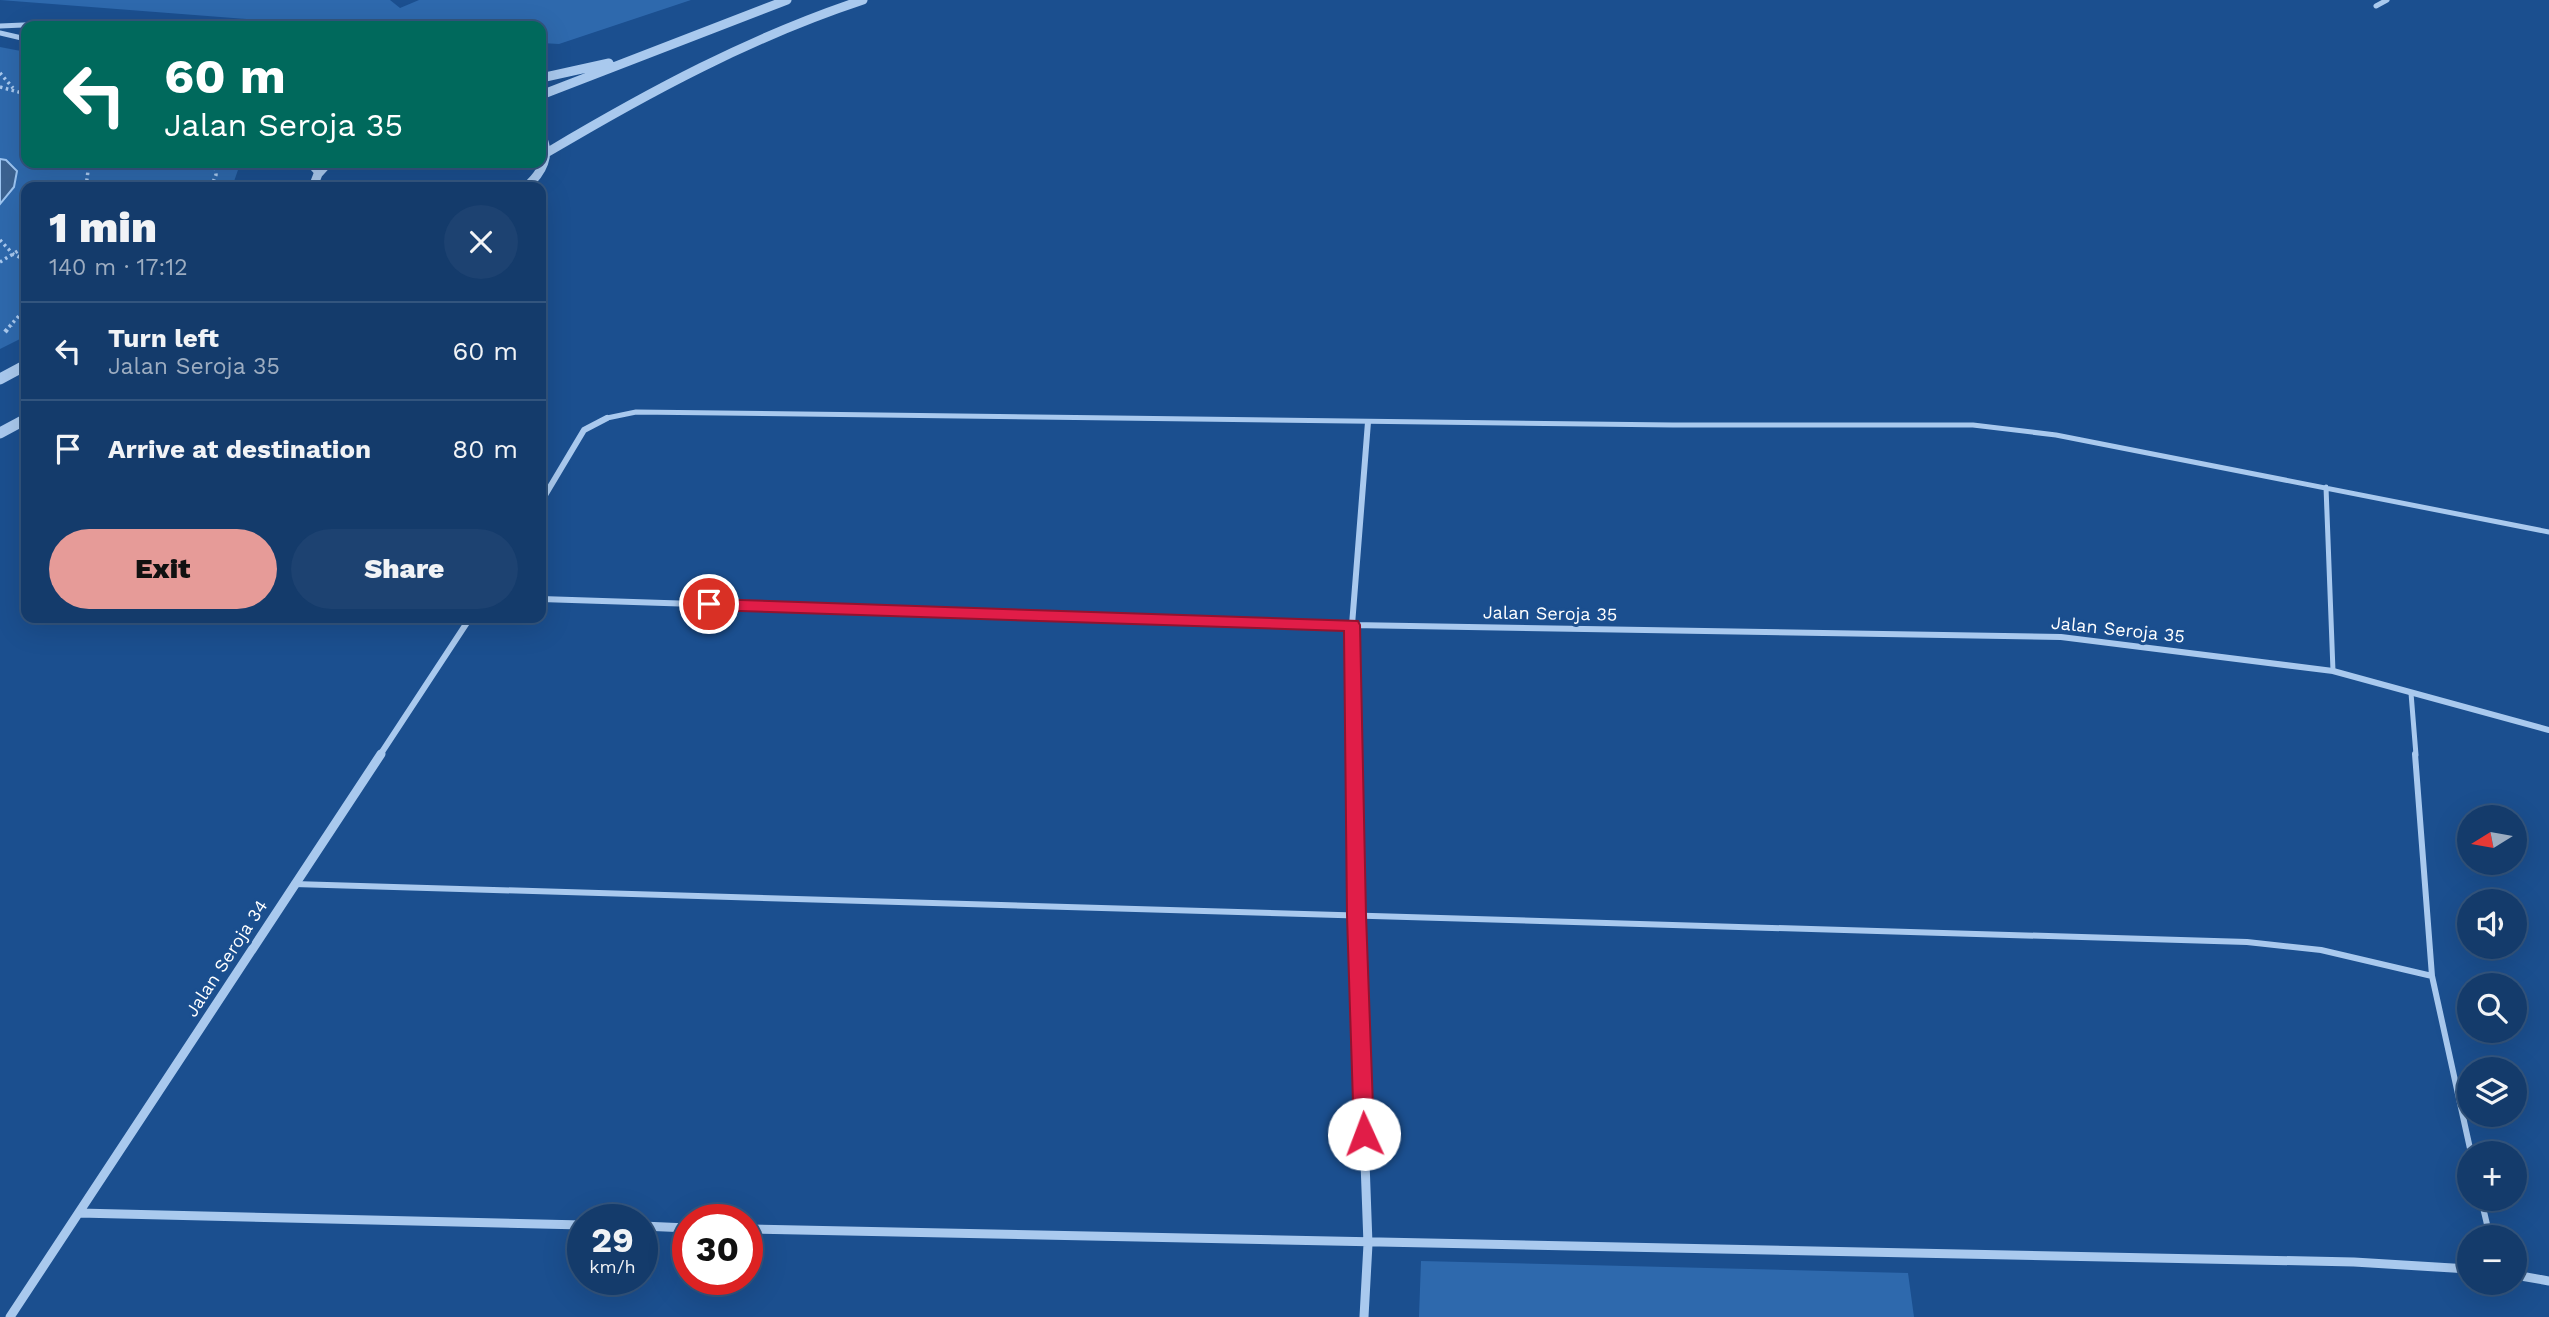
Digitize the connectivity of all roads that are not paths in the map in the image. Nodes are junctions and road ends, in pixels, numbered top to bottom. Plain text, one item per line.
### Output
1 (787, 0) edge
2 (863, 0) edge
3 (2386, 0) edge
4 (2376, 6) dead end
5 (21, 25) edge
6 (0, 26) edge
7 (0, 33) edge
8 (21, 38) edge
9 (671, 46) junction
10 (546, 77) edge
11 (546, 93) edge
12 (546, 147) edge
13 (548, 152) junction
14 (546, 158) edge
15 (313, 168) edge
16 (323, 168) edge
17 (542, 168) edge
18 (318, 174) junction
19 (315, 182) edge
20 (530, 182) edge
21 (21, 368) edge
22 (0, 379) edge
23 (607, 418) joint
24 (21, 422) edge
25 (1368, 422) junction
26 (0, 433) edge
27 (2326, 487) junction
28 (546, 494) edge
29 (2549, 532) edge
30 (546, 599) edge
31 (467, 623) edge
32 (1352, 625) junction
33 (2333, 671) junction
34 (2411, 693) junction
35 (2549, 730) edge
36 (293, 884) junction
37 (1356, 915) junction
38 (2432, 976) junction
39 (2468, 1141) edge
40 (79, 1213) junction
41 (567, 1225) edge
42 (763, 1229) edge
43 (1368, 1244) junction
44 (2457, 1268) edge
45 (2527, 1277) edge
46 (2549, 1281) edge
47 (10, 1317) edge
48 (1364, 1317) edge

1 - 9 street
2 - 13 street
3 - 4 street
5 - 6 street
7 - 8 street
9 - 10 street
9 - 11 street
12 - 13 street
13 - 14 street
15 - 18 street
16 - 18 street
17 - 20 street
18 - 19 street
21 - 22 street
23 - 25 lane
23 - 28 street
24 - 26 street
25 - 27 lane
25 - 32 street
27 - 29 lane
27 - 33 lane
30 - 32 street, Jalan Seroja 35
31 - 36 street, Jalan Seroja 34
32 - 33 street, Jalan Seroja 35
32 - 37 street
33 - 34 street, Jalan Seroja 35
34 - 35 street, Jalan Seroja 35
34 - 38 lane
36 - 37 lane
36 - 40 street, Jalan Seroja 34
37 - 38 lane
37 - 43 street
38 - 39 lane
40 - 41 street
40 - 47 street, Jalan Seroja 34
42 - 43 street
43 - 44 street
43 - 48 street
45 - 46 street

